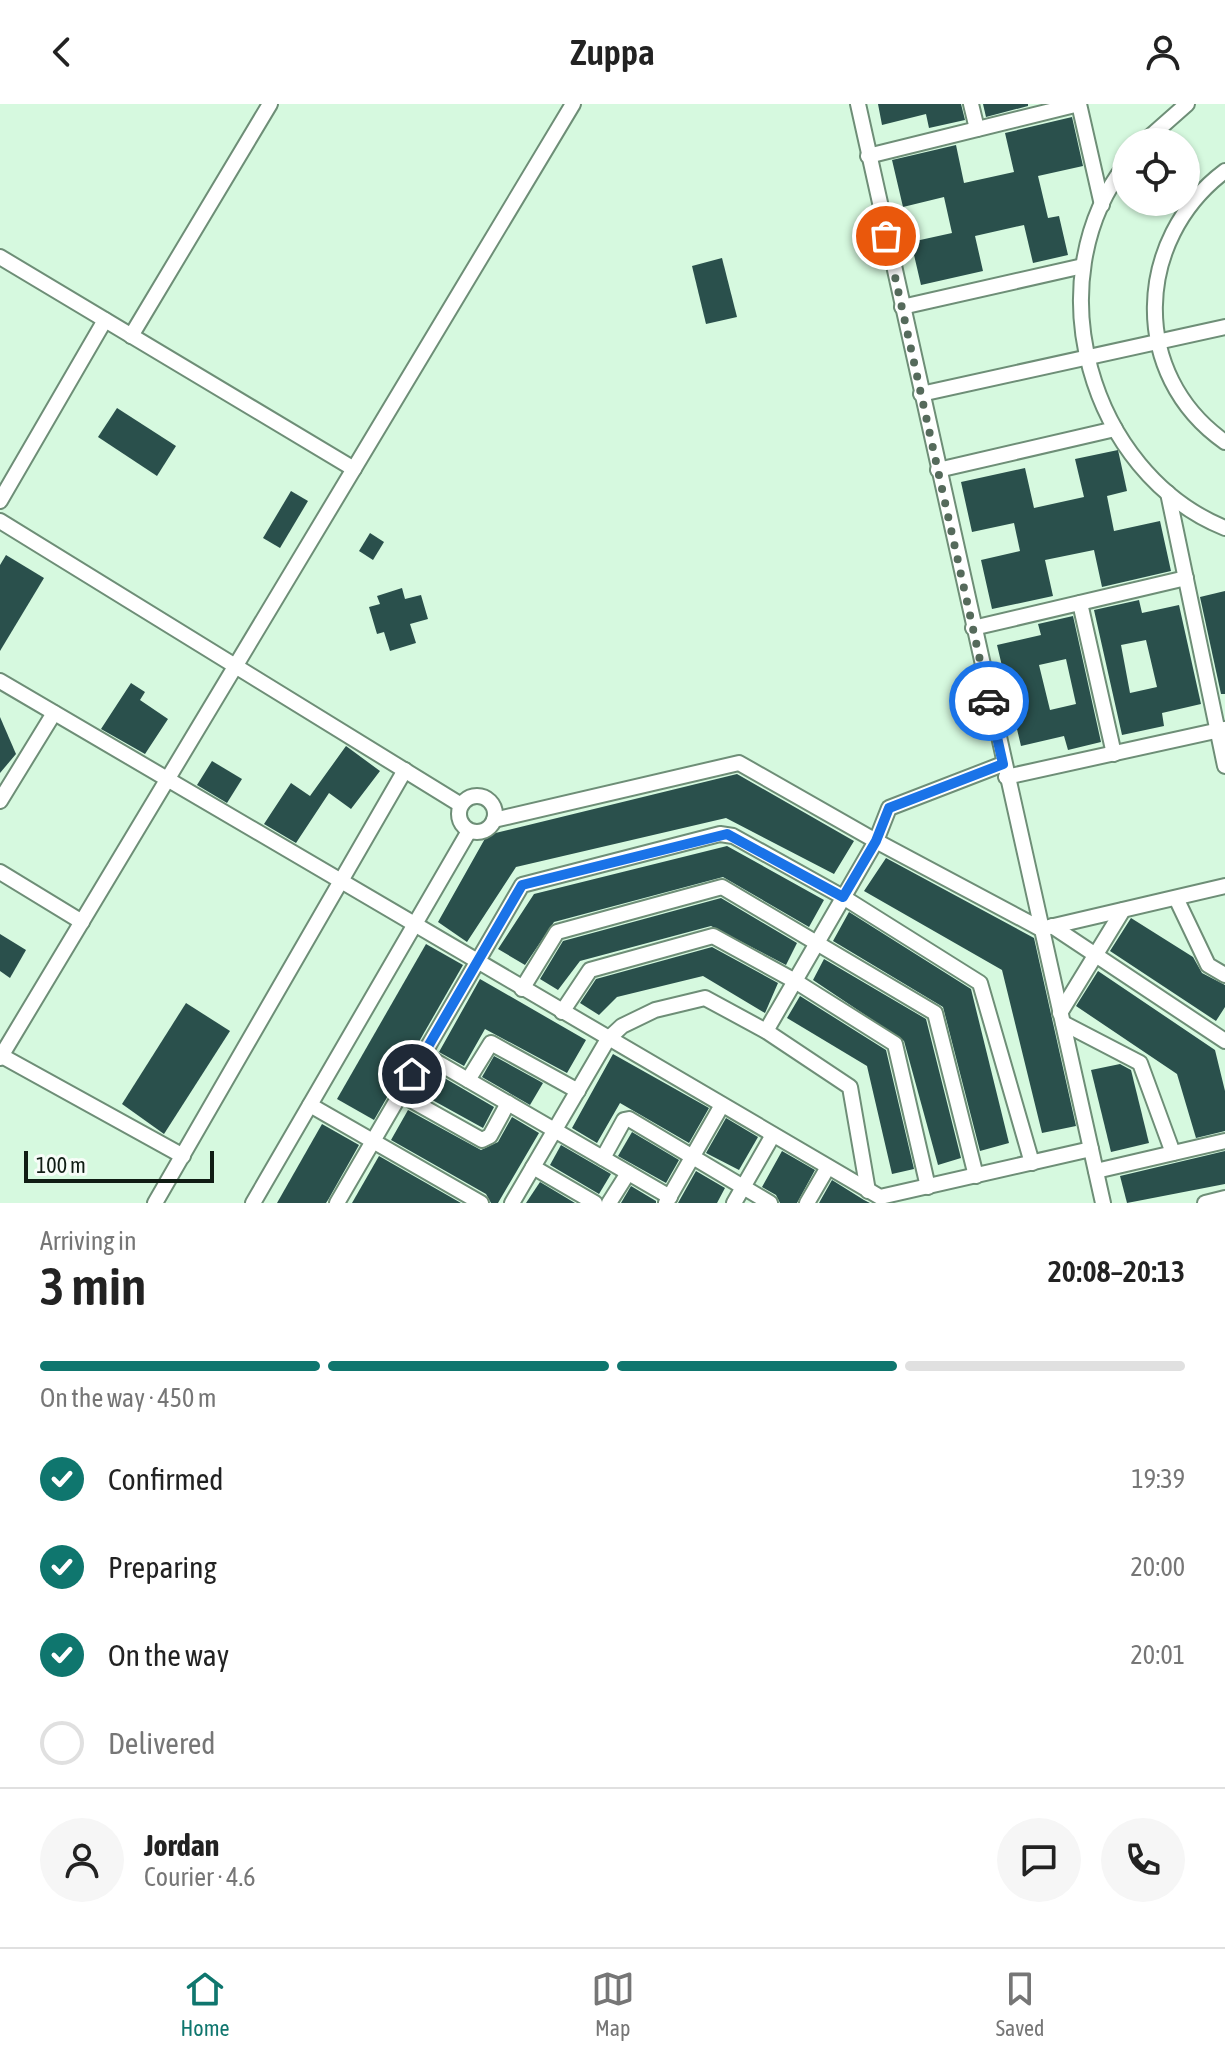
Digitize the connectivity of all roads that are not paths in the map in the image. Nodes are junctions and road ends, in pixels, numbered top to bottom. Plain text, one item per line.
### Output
1 (270, 104) edge
2 (573, 104) edge
3 (858, 104) edge
4 (971, 104) edge
5 (1079, 104) edge
6 (1184, 105) edge
7 (1159, 128) edge
8 (977, 129) junction
9 (868, 156) junction
10 (1225, 171) edge
11 (1112, 188) edge
12 (1102, 205) junction
13 (0, 257) edge
14 (1083, 266) junction
15 (902, 307) junction
16 (105, 320) junction
17 (1225, 327) edge
18 (131, 336) junction
19 (1158, 342) junction
20 (1086, 358) junction
21 (921, 394) junction
22 (1115, 429) junction
23 (1225, 442) edge
24 (354, 469) junction
25 (938, 470) junction
26 (1168, 493) junction
27 (0, 501) edge
28 (0, 521) edge
29 (1225, 528) edge
30 (1186, 578) junction
31 (1080, 603) junction
32 (973, 628) junction
33 (236, 664) junction
34 (0, 681) edge
35 (54, 713) junction
36 (1221, 730) edge
37 (1114, 754) junction
38 (1225, 766) edge
39 (405, 770) junction
40 (1004, 770) junction
41 (167, 780) junction
42 (0, 801) edge
43 (461, 805) junction
44 (494, 820) junction
45 (469, 831) junction
46 (876, 841) junction
47 (0, 872) edge
48 (340, 882) junction
49 (1225, 886) edge
50 (843, 897) junction
51 (1176, 898) junction
52 (1123, 910) junction
53 (82, 922) junction
54 (414, 926) junction
55 (1046, 927) junction
56 (818, 941) junction
57 (1096, 955) junction
58 (477, 962) junction
59 (1225, 975) edge
60 (795, 981) junction
61 (522, 989) junction
62 (562, 1012) junction
63 (1061, 1018) junction
64 (766, 1031) junction
65 (1223, 1036) edge
66 (608, 1039) junction
67 (423, 1054) junction
68 (1, 1056) edge
69 (468, 1080) junction
70 (578, 1091) junction
71 (400, 1094) junction
72 (508, 1103) junction
73 (310, 1105) junction
74 (722, 1105) junction
75 (555, 1130) junction
76 (773, 1135) junction
77 (373, 1141) junction
78 (1225, 1141) edge
79 (1091, 1149) junction
80 (1173, 1153) junction
81 (183, 1156) junction
82 (693, 1156) junction
83 (603, 1158) junction
84 (1032, 1163) junction
85 (533, 1167) junction
86 (828, 1167) junction
87 (1096, 1171) junction
88 (628, 1173) junction
89 (976, 1176) junction
90 (743, 1187) junction
91 (928, 1187) junction
92 (877, 1197) edge
93 (1225, 1198) edge
94 (668, 1200) edge
95 (155, 1203) edge
96 (253, 1203) edge
97 (337, 1203) edge
98 (481, 1203) edge
99 (512, 1203) edge
100 (595, 1203) edge
101 (609, 1203) edge
102 (734, 1203) edge
103 (770, 1203) edge
104 (807, 1203) edge
105 (1103, 1203) edge
106 (1205, 1203) edge

1 - 18 street
2 - 24 street
3 - 9 street
4 - 8 street
5 - 8 street
5 - 12 street
6 - 7 street
8 - 9 street
9 - 15 street
10 - 19 street
11 - 12 street
12 - 14 street
13 - 16 street
14 - 15 street
14 - 20 street
15 - 21 street
16 - 18 street
16 - 27 street
17 - 19 street
18 - 24 street
19 - 20 street
19 - 23 street
20 - 21 street
20 - 22 street
21 - 25 street
22 - 25 street
22 - 26 street
24 - 33 street
25 - 32 street
26 - 29 street
26 - 30 street
28 - 33 street
30 - 31 street
30 - 36 street
31 - 32 street
31 - 37 street
32 - 40 street
33 - 39 street
33 - 41 street
34 - 35 street
35 - 41 street
35 - 42 street
36 - 37 street
36 - 38 street
37 - 40 street
39 - 43 street
39 - 48 street
40 - 46 street
40 - 55 street
41 - 48 street
41 - 53 street
43 - 44 street
43 - 45 street
44 - 45 street
44 - 46 street
45 - 54 street
46 - 50 street
46 - 55 street
47 - 53 street
48 - 54 street
48 - 81 street
49 - 51 street
50 - 56 street
50 - 58 street
50 - 84 street
51 - 52 street
51 - 59 street
52 - 55 street
52 - 57 street
53 - 68 street
54 - 58 street
54 - 73 street
55 - 57 street
55 - 63 street
56 - 60 street
56 - 61 street
56 - 89 street
57 - 63 street
57 - 65 street
58 - 61 street
58 - 67 street
60 - 62 street
60 - 64 street
60 - 91 street
61 - 62 street
62 - 66 street
63 - 79 street
63 - 80 street
64 - 66 street
64 - 92 street
66 - 70 street
66 - 74 street
67 - 69 street
67 - 71 street
68 - 81 street
69 - 70 street
69 - 72 street
70 - 75 street
71 - 72 street
71 - 77 street
72 - 75 street
73 - 77 street
73 - 96 street
74 - 76 street
74 - 82 street
75 - 83 street
75 - 85 street
76 - 86 street
76 - 90 street
77 - 97 street
77 - 98 street
78 - 80 street
79 - 84 street
79 - 87 street
80 - 87 street
81 - 95 street
82 - 83 street
82 - 90 street
82 - 94 street
83 - 88 street
84 - 89 street
85 - 99 street
85 - 100 street
86 - 92 street
86 - 104 street
87 - 105 street
88 - 94 street
88 - 101 street
89 - 91 street
90 - 102 street
90 - 103 street
91 - 92 street
93 - 106 street

